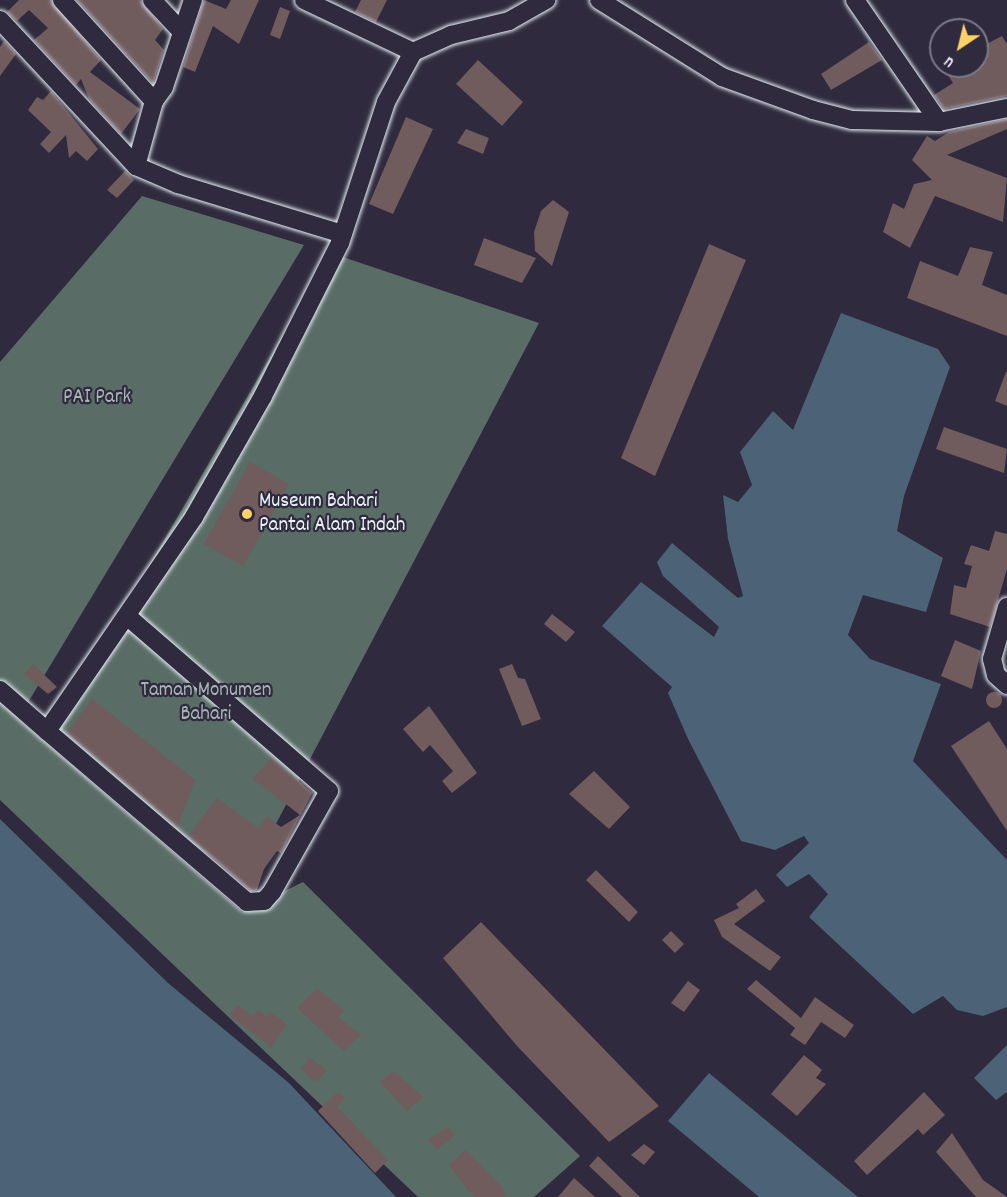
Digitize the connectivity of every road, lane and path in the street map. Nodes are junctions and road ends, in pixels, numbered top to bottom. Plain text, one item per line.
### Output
1 (62, 0) edge
2 (152, 0) edge
3 (193, 0) edge
4 (304, 0) edge
5 (546, 0) edge
6 (599, 0) edge
7 (855, 0) edge
8 (0, 20) edge
9 (181, 31) junction
10 (413, 52) junction
11 (154, 101) junction
12 (1007, 108) edge
13 (939, 122) junction
14 (136, 166) junction
15 (343, 234) junction
16 (1007, 607) edge
17 (128, 617) junction
18 (1007, 686) edge
19 (0, 690) edge
20 (47, 731) junction

1 - 11 street
2 - 9 street
3 - 9 street
4 - 10 street
5 - 10 street
6 - 13 street
7 - 13 street
8 - 14 street
9 - 11 street
10 - 15 street
11 - 14 street
12 - 13 street
14 - 15 street
15 - 17 street
16 - 18 street
17 - 20 street
17 - 20 street
19 - 20 street

